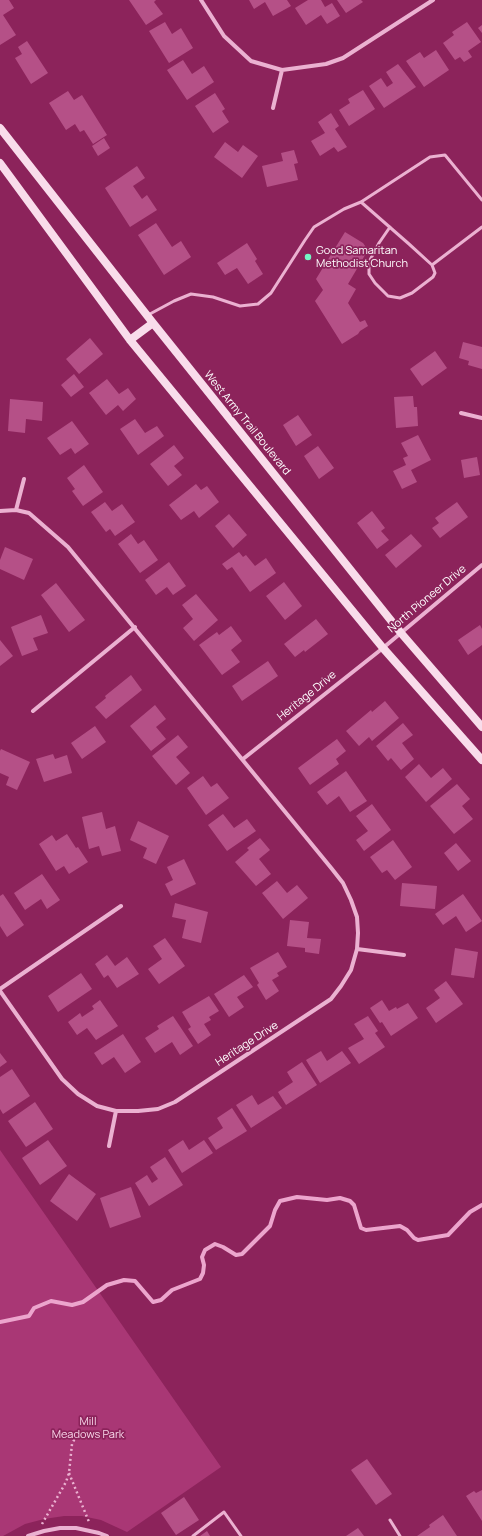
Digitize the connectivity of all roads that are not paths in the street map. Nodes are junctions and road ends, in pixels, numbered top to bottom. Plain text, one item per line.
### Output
1 (201, 0) edge
2 (433, 0) edge
3 (282, 70) junction
4 (273, 108) dead end
5 (0, 128) edge
6 (0, 163) edge
7 (482, 200) edge
8 (361, 202) junction
9 (390, 227) junction
10 (482, 227) edge
11 (432, 265) junction
12 (147, 316) junction
13 (153, 323) junction
14 (130, 340) junction
15 (461, 413) dead end
16 (482, 418) edge
17 (24, 480) dead end
18 (16, 510) junction
19 (0, 511) edge
20 (482, 565) edge
21 (135, 627) junction
22 (400, 633) junction
23 (383, 648) junction
24 (33, 711) dead end
25 (482, 727) edge
26 (243, 759) junction
27 (482, 760) edge
28 (121, 906) dead end
29 (357, 949) junction
30 (404, 955) dead end
31 (0, 990) edge
32 (116, 1111) junction
33 (108, 1146) dead end
34 (390, 1520) dead end
35 (28, 1536) edge
36 (107, 1536) edge
37 (193, 1536) edge
38 (240, 1536) edge
39 (400, 1536) edge

1 - 3 street
2 - 3 street
3 - 4 street
5 - 12 main road, West Army Trail Boulevard
6 - 14 main road
7 - 8 lane
8 - 9 lane
8 - 12 lane
9 - 11 lane
9 - 11 lane
10 - 11 lane
12 - 13 main road, West Army Trail Boulevard
13 - 14 main road
13 - 22 main road, West Army Trail Boulevard
14 - 23 main road
15 - 16 street
17 - 18 street
18 - 19 street, Heritage Drive
18 - 21 street, Heritage Drive
20 - 22 street, North Pioneer Drive
21 - 24 street
21 - 26 street, Heritage Drive
22 - 23 street, North Pioneer Drive
22 - 25 main road, West Army Trail Boulevard
23 - 26 street, Heritage Drive
23 - 27 main road
26 - 29 street, Heritage Drive
28 - 31 street, Heritage Drive
29 - 30 street
29 - 32 street, Heritage Drive
31 - 32 street, Heritage Drive
32 - 33 street
34 - 39 lane
35 - 36 street
37 - 38 lane

